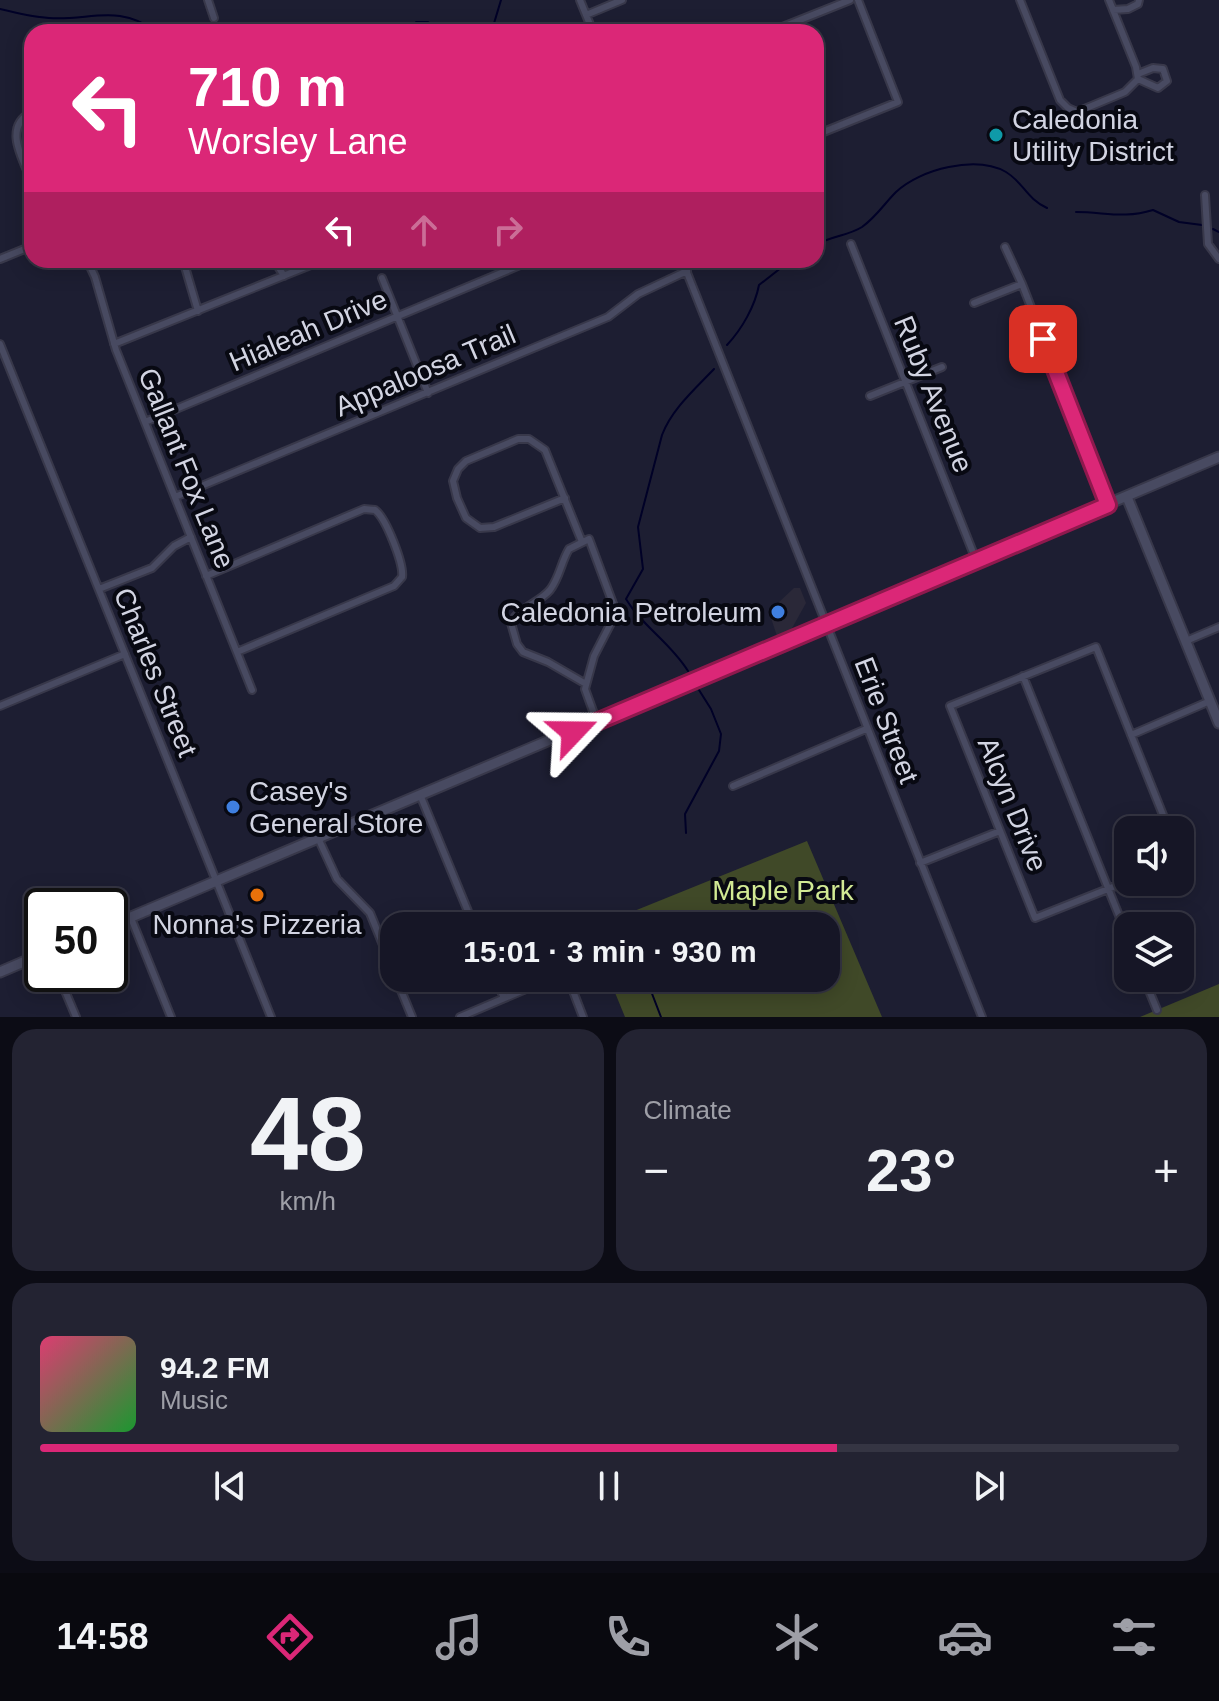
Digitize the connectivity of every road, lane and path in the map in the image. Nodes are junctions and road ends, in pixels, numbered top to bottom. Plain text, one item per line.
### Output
1 (208, 0) edge
2 (580, 0) edge
3 (622, 0) edge
4 (850, 0) edge
5 (858, 0) edge
6 (1020, 0) edge
7 (1109, 0) edge
8 (1139, 0) edge
9 (1113, 10) junction
10 (586, 15) junction
11 (214, 18) dead end
12 (590, 24) edge
13 (791, 24) edge
14 (24, 119) edge
15 (8, 120) dead end
16 (18, 124) junction
17 (824, 129) edge
18 (24, 162) edge
19 (1205, 195) dead end
20 (851, 244) dead end
21 (1005, 247) dead end
22 (24, 249) edge
23 (0, 259) edge
24 (1219, 259) edge
25 (91, 268) edge
26 (185, 268) edge
27 (279, 268) edge
28 (304, 268) edge
29 (513, 268) edge
30 (686, 268) edge
31 (687, 271) junction
32 (284, 276) junction
33 (382, 278) dead end
34 (1022, 284) junction
35 (974, 303) dead end
36 (198, 311) junction
37 (397, 316) junction
38 (0, 344) edge
39 (114, 344) junction
40 (942, 367) dead end
41 (906, 382) junction
42 (428, 393) junction
43 (870, 396) dead end
44 (145, 422) junction
45 (1219, 457) edge
46 (175, 497) junction
47 (1127, 497) junction
48 (565, 498) junction
49 (1108, 505) junction
50 (191, 537) junction
51 (586, 541) junction
52 (976, 560) junction
53 (206, 576) junction
54 (99, 589) junction
55 (827, 624) junction
56 (1219, 627) edge
57 (1186, 641) junction
58 (237, 652) junction
59 (125, 654) junction
60 (1023, 676) junction
61 (586, 684) junction
62 (252, 690) dead end
63 (1210, 701) junction
64 (0, 706) edge
65 (597, 722) junction
66 (1219, 723) edge
67 (866, 729) junction
68 (1131, 735) junction
69 (733, 786) dead end
70 (421, 797) junction
71 (1163, 816) edge
72 (1000, 831) junction
73 (319, 840) junction
74 (920, 863) junction
75 (216, 883) junction
76 (1114, 887) edge
77 (1108, 889) junction
78 (468, 912) edge
79 (1117, 912) edge
80 (131, 918) junction
81 (128, 919) edge
82 (380, 938) edge
83 (24, 962) edge
84 (0, 972) edge
85 (66, 992) edge
86 (402, 992) edge
87 (501, 992) edge
88 (518, 992) edge
89 (573, 992) edge
90 (1150, 992) edge
91 (504, 998) junction
92 (1157, 1010) dead end
93 (76, 1017) edge
94 (171, 1017) edge
95 (271, 1017) edge
96 (412, 1017) edge
97 (460, 1017) edge
98 (583, 1017) edge
99 (982, 1017) edge

1 - 11 street
2 - 10 street
3 - 10 street
4 - 13 street
5 - 17 street
6 - 9 street
7 - 9 street
8 - 9 street
10 - 12 street
14 - 16 street
15 - 16 street
16 - 18 street
19 - 24 street
20 - 41 street, Ruby Avenue
21 - 34 street
22 - 23 street
25 - 39 street, Gallant Fox Lane
26 - 36 street
27 - 32 street
28 - 32 street
29 - 37 street, Hialeah Drive
30 - 31 street, Erie Street
31 - 42 street, Appaloosa Trail
31 - 55 street, Erie Street
32 - 36 street
33 - 37 street
34 - 35 street
34 - 49 street
36 - 39 street
37 - 42 street
37 - 44 street, Hialeah Drive
38 - 54 street, Charles Street
39 - 44 street, Gallant Fox Lane
40 - 41 street
41 - 43 street
41 - 52 street, Ruby Avenue
42 - 46 street, Appaloosa Trail
44 - 46 street, Gallant Fox Lane
45 - 47 main road
46 - 50 street, Gallant Fox Lane
47 - 49 main road
47 - 57 main road
48 - 48 street
48 - 51 street
49 - 52 main road
50 - 53 street, Gallant Fox Lane
50 - 54 street
51 - 61 street
51 - 61 street
52 - 55 main road
53 - 58 street, Gallant Fox Lane
53 - 58 street
54 - 59 street, Charles Street
55 - 65 main road
55 - 67 street, Erie Street
56 - 57 street
57 - 63 main road
58 - 62 street, Gallant Fox Lane
59 - 64 street
59 - 75 street, Charles Street
60 - 68 street
60 - 72 street, Alcyn Drive
60 - 77 street
61 - 65 street
63 - 66 main road
63 - 68 street
65 - 70 main road
67 - 69 street
67 - 74 street, Erie Street
68 - 71 street
70 - 73 main road
70 - 78 street
72 - 74 street
72 - 77 street, Alcyn Drive
73 - 75 main road
73 - 82 street
74 - 99 street, Erie Street
75 - 80 main road
75 - 95 street, Charles Street
76 - 77 street
77 - 79 street
80 - 81 main road
80 - 94 street
83 - 84 main road
85 - 93 street
86 - 96 street
87 - 91 street
88 - 91 street
89 - 98 street
90 - 92 street
91 - 97 street

